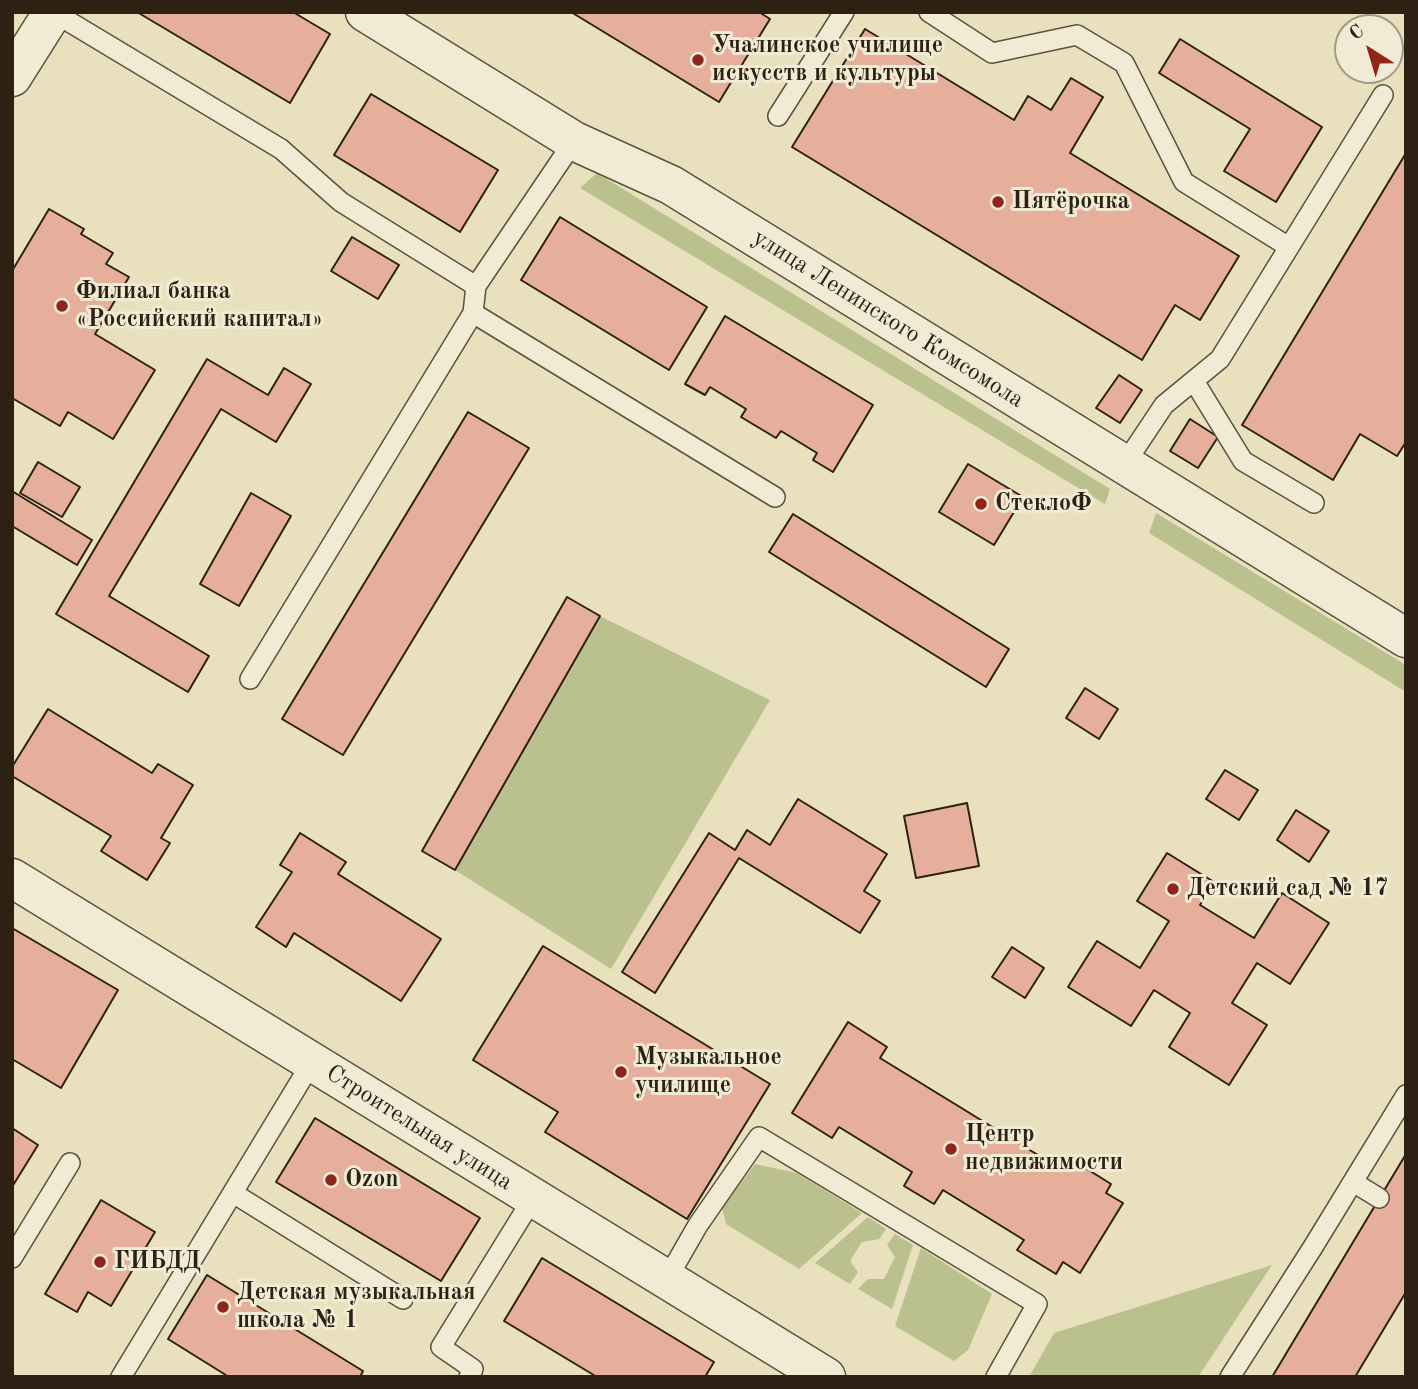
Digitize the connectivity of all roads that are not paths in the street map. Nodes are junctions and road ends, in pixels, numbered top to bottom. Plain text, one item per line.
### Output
1 (53, 12) edge
2 (365, 12) edge
3 (844, 12) edge
4 (929, 12) edge
5 (12, 77) edge
6 (1383, 95) dead end
7 (778, 116) dead end
8 (574, 141) junction
9 (1289, 247) junction
10 (476, 286) junction
11 (473, 313) junction
12 (1194, 381) junction
13 (1124, 465) junction
14 (775, 497) dead end
15 (1314, 503) dead end
16 (1406, 638) edge
17 (250, 679) dead end
18 (12, 878) edge
19 (312, 1062) junction
20 (1406, 1096) edge
21 (70, 1163) dead end
22 (1353, 1182) junction
23 (233, 1193) junction
24 (533, 1198) junction
25 (1379, 1198) dead end
26 (12, 1258) edge
27 (667, 1279) junction
28 (403, 1299) dead end
29 (121, 1377) edge
30 (469, 1377) edge
31 (826, 1377) edge
32 (996, 1377) edge
33 (1230, 1377) edge

1 - 5 street
1 - 10 lane
2 - 8 street, улица Ленинского Комсомола
3 - 7 lane
4 - 9 lane
6 - 9 lane
8 - 10 lane
8 - 13 street, улица Ленинского Комсомола
9 - 12 lane
10 - 11 lane
11 - 14 lane
11 - 17 lane
12 - 13 lane
12 - 15 lane
13 - 16 street, улица Ленинского Комсомола
18 - 19 street, Строительная улица
19 - 23 lane
19 - 24 street, Строительная улица
20 - 22 lane
21 - 26 lane
22 - 25 lane
22 - 33 lane
23 - 28 lane
23 - 29 lane
24 - 27 street, Строительная улица
24 - 30 lane
27 - 31 street, Строительная улица
27 - 32 lane

